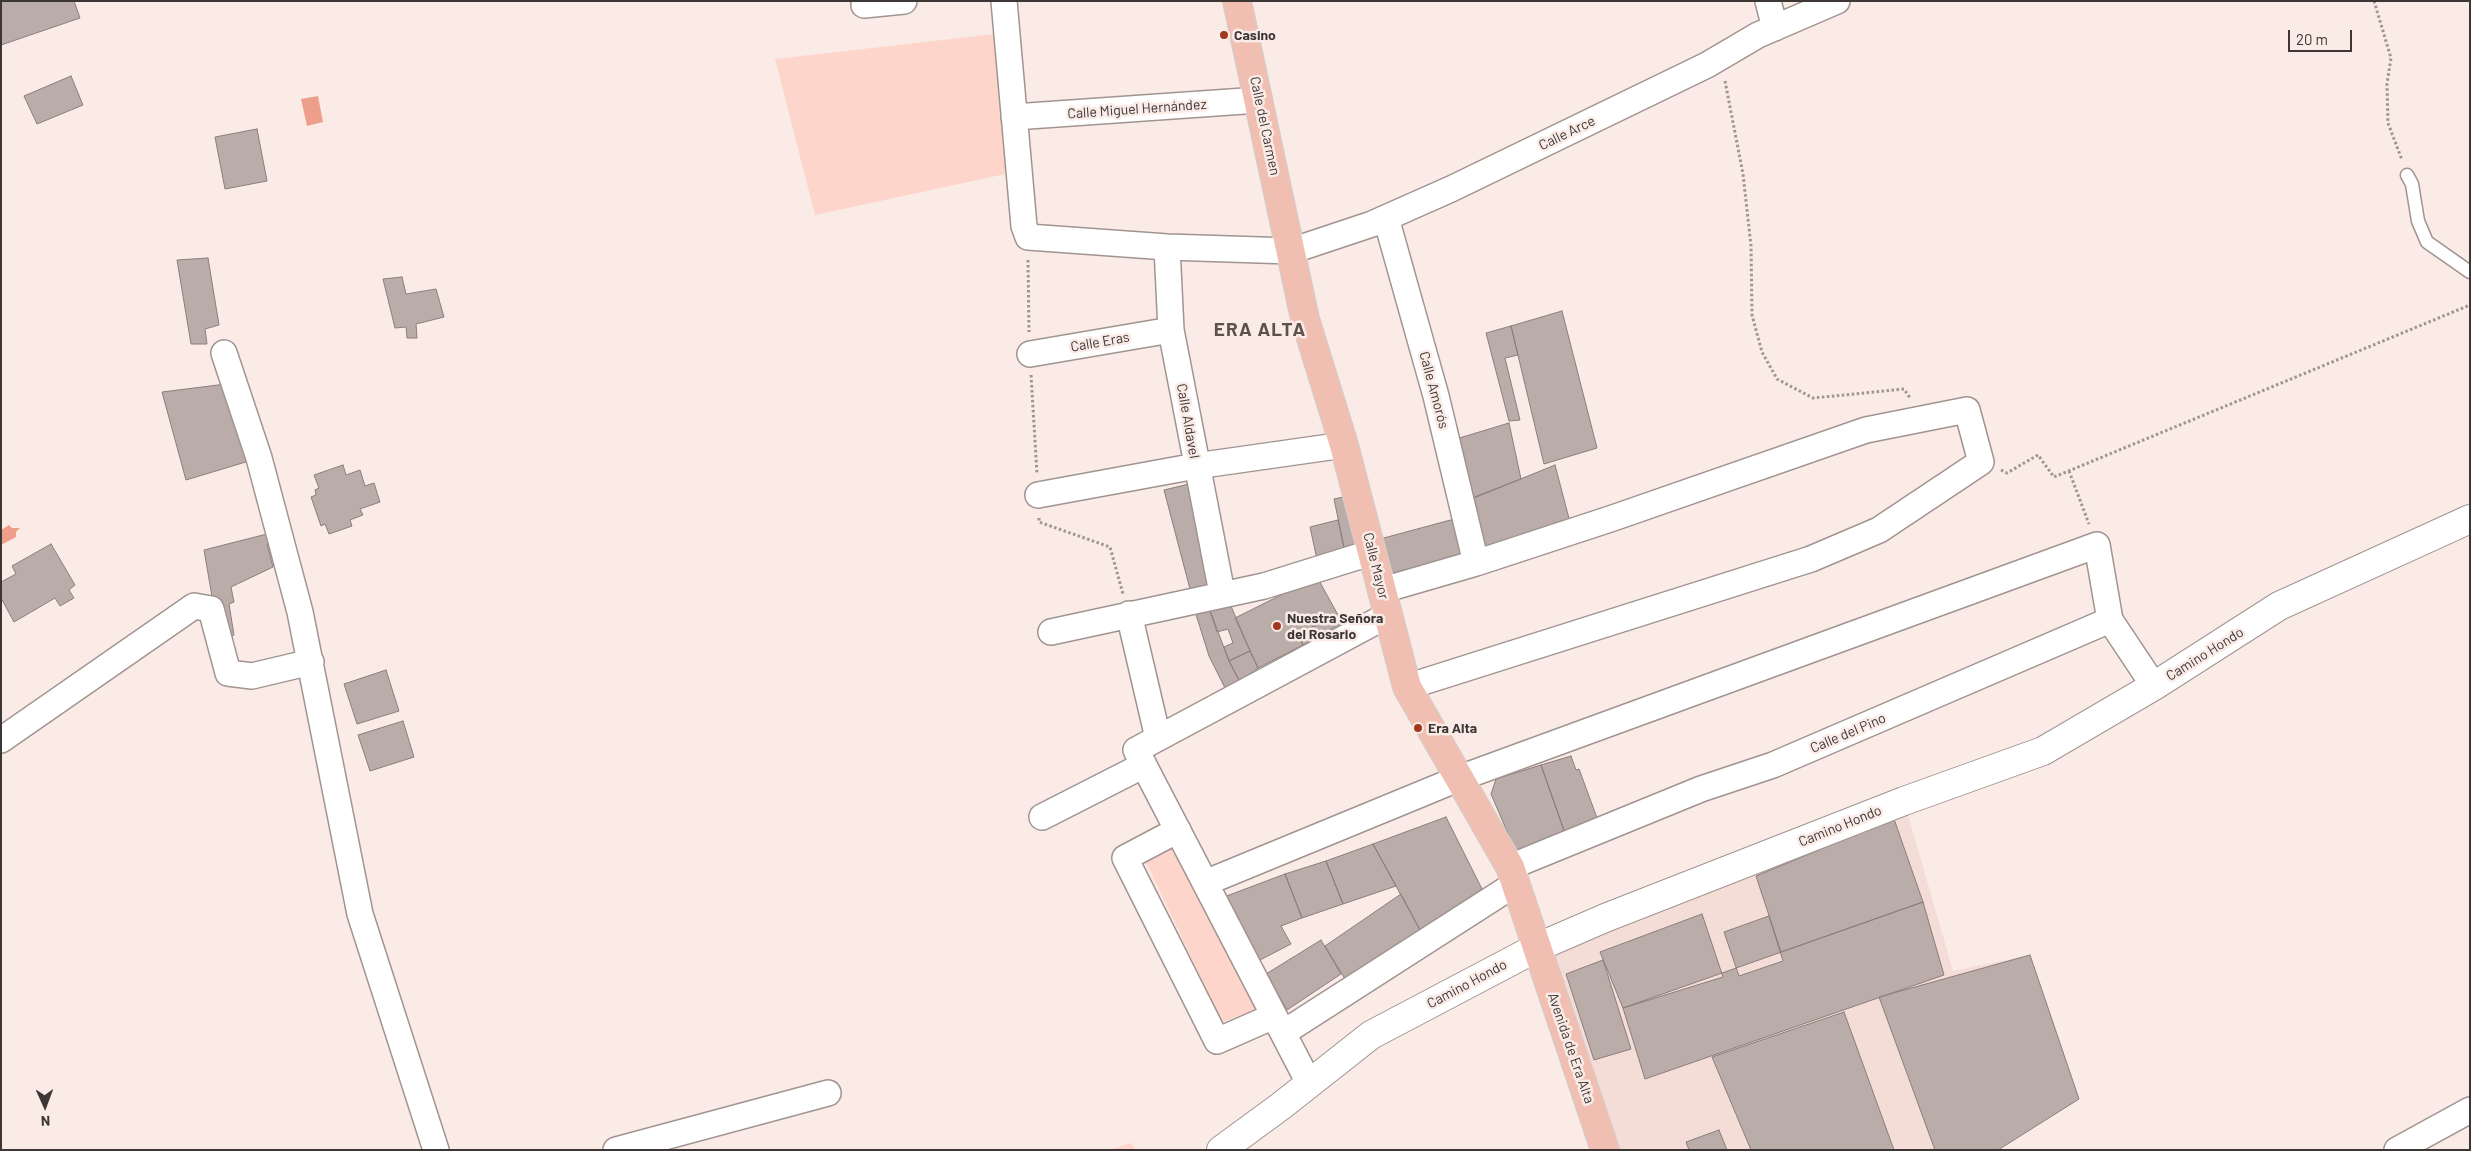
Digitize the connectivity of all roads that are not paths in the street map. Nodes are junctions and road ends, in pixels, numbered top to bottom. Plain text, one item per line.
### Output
1 (904, 1) edge
2 (1004, 1) edge
3 (1237, 1) edge
4 (1768, 1) edge
5 (1837, 1) edge
6 (864, 5) dead end
7 (1775, 28) junction
8 (1259, 100) junction
9 (1014, 117) junction
10 (2407, 175) road end
11 (1386, 218) junction
12 (1167, 247) junction
13 (1290, 251) junction
14 (2470, 272) edge
15 (1171, 330) junction
16 (224, 353) dead end
17 (1030, 354) road end
18 (1344, 445) junction
19 (1196, 466) junction
20 (1038, 494) road end
21 (2470, 518) edge
22 (1373, 552) junction
23 (1476, 563) junction
24 (1222, 593) junction
25 (1386, 602) junction
26 (1129, 614) junction
27 (2110, 620) junction
28 (1051, 632) dead end
29 (311, 662) junction
30 (2154, 686) junction
31 (1407, 687) junction
32 (1158, 738) junction
33 (1, 740) edge
34 (1144, 765) junction
35 (1460, 778) junction
36 (1042, 817) dead end
37 (1178, 830) junction
38 (1513, 875) junction
39 (1205, 883) junction
40 (1538, 947) junction
41 (1279, 1024) junction
42 (1309, 1083) junction
43 (828, 1093) dead end
44 (2470, 1110) edge
45 (436, 1150) edge
46 (616, 1150) edge
47 (1221, 1150) edge
48 (1605, 1150) edge
49 (2397, 1150) edge

1 - 6 street
2 - 9 street
3 - 8 main road, Calle del Carmen
4 - 7 street
5 - 7 street, Calle Arce
7 - 11 street, Calle Arce
8 - 9 street, Calle Miguel Hernández
8 - 13 main road, Calle del Carmen
9 - 12 street
10 - 14 lane
11 - 13 street, Calle Arce
11 - 23 street, Calle Amorós
12 - 13 street
12 - 15 street, Calle Aldavel
13 - 18 main road, Calle Mayor
15 - 17 street, Calle Eras
15 - 19 street, Calle Aldavel
16 - 29 street
18 - 19 street
18 - 22 main road, Calle Mayor
19 - 20 street
19 - 24 street, Calle Aldavel
21 - 30 main road, Camino Hondo
22 - 24 street
22 - 25 main road, Calle Mayor
23 - 25 street
23 - 31 street
24 - 26 street
25 - 31 main road, Calle Mayor
25 - 32 street
26 - 28 street
26 - 32 street
27 - 30 street
27 - 35 street
27 - 38 street, Calle del Pino
29 - 33 street
29 - 45 street
30 - 40 main road, Camino Hondo
31 - 35 main road, Calle Mayor
32 - 34 street
34 - 36 street
34 - 37 street
35 - 38 main road, Calle Mayor
35 - 39 street
37 - 39 street
37 - 41 street, Calle del Pino
38 - 40 main road, Calle Mayor
38 - 41 street, Calle del Pino
39 - 41 street
40 - 42 main road, Camino Hondo
40 - 48 main road, Avenida de Era Alta
41 - 42 street
42 - 47 main road, Camino Hondo
43 - 46 street
44 - 49 street

